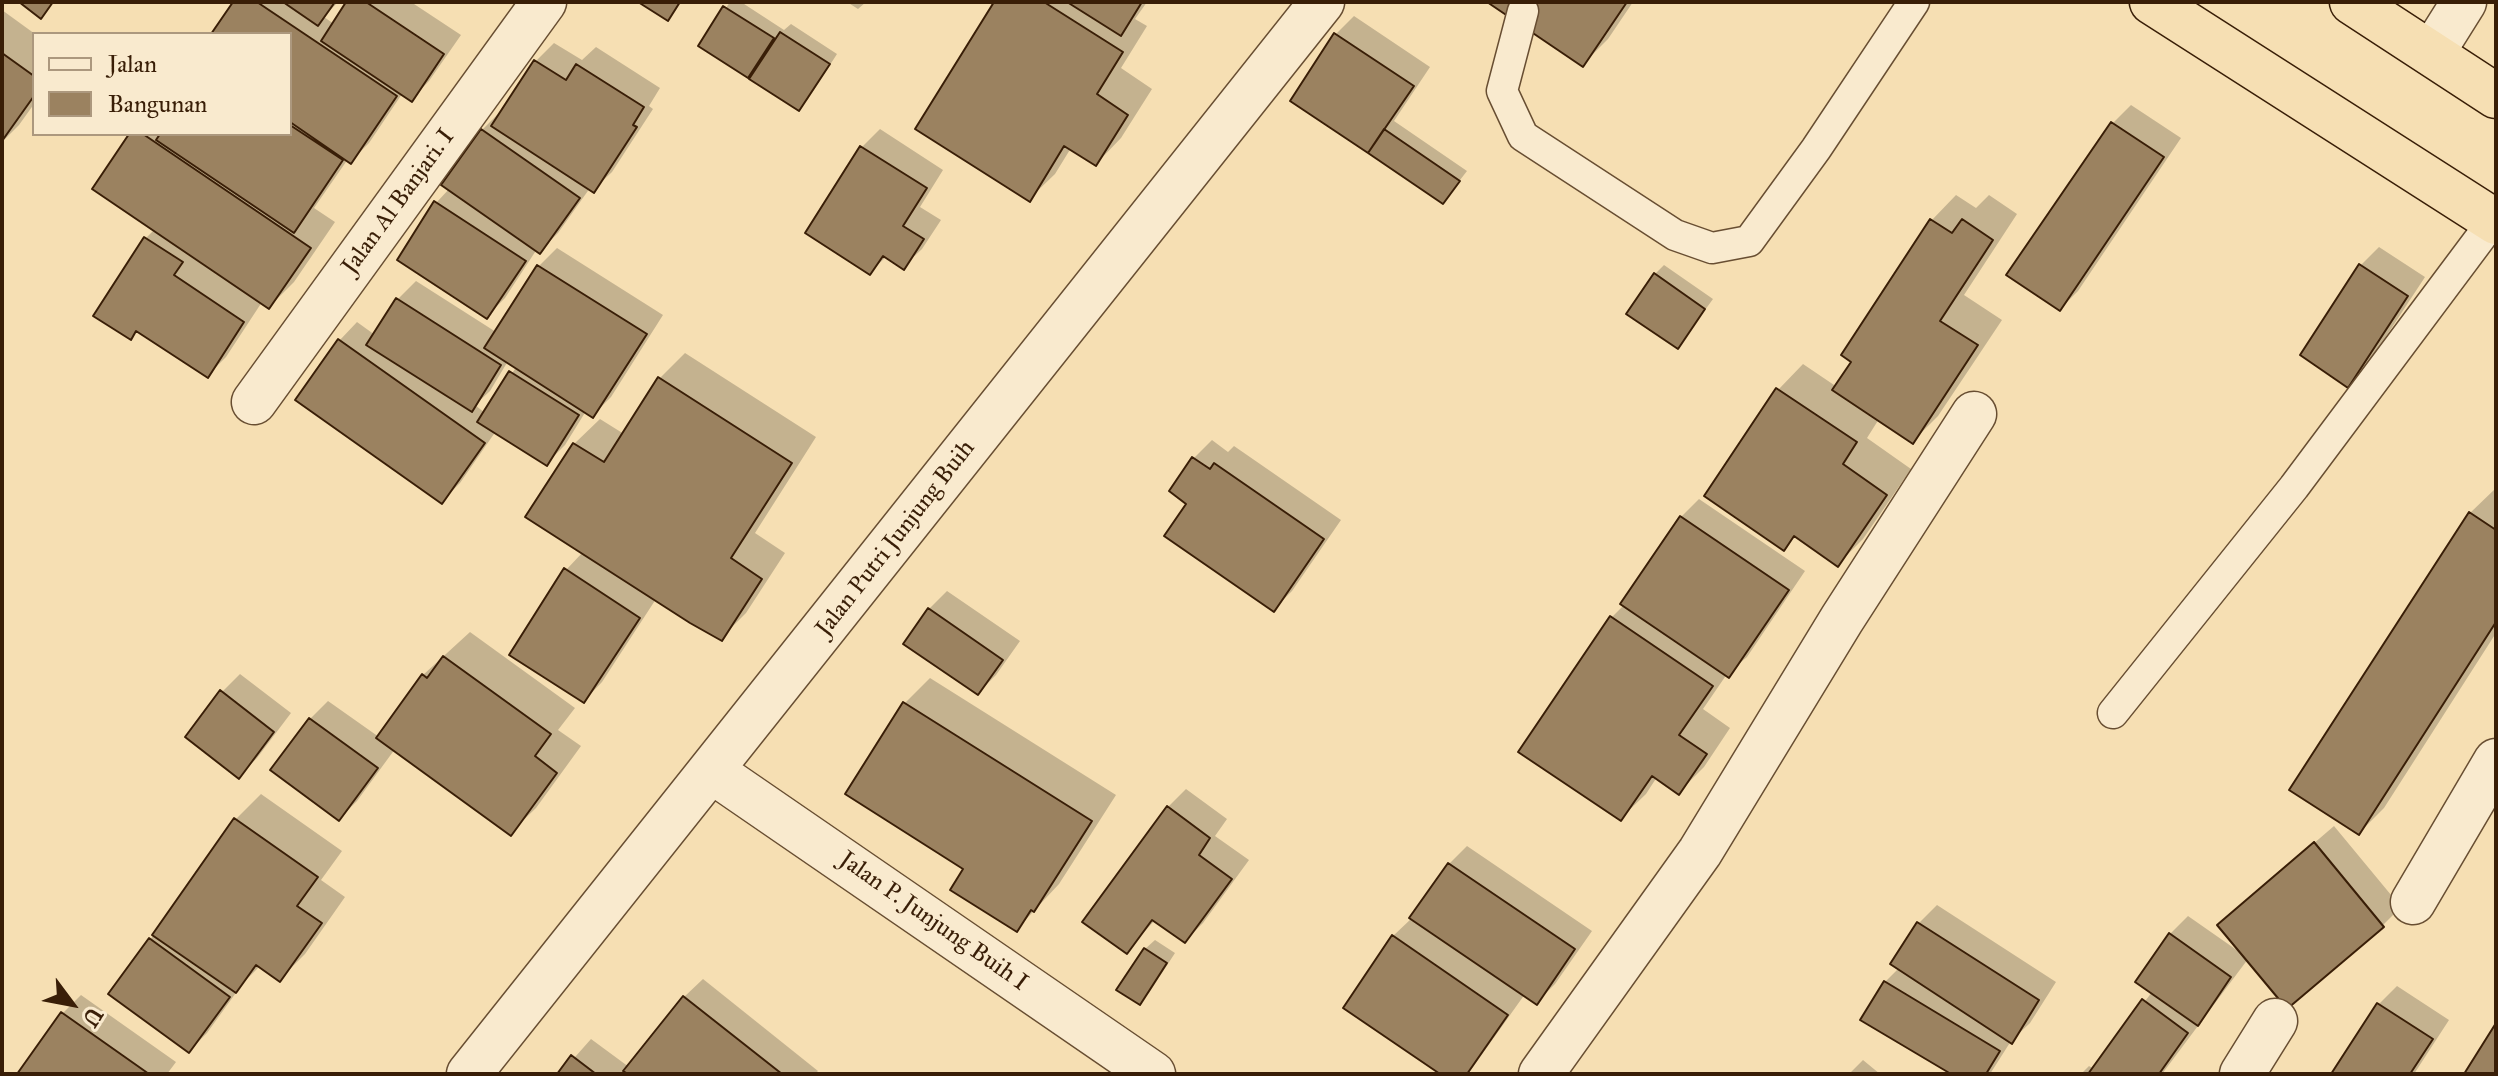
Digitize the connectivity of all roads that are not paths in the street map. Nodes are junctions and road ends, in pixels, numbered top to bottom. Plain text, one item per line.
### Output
1 (544, 2) edge
2 (1322, 2) edge
3 (1914, 2) edge
4 (2152, 2) edge
5 (2352, 2) edge
6 (2464, 2) edge
7 (1523, 11) dead end
8 (2432, 53) junction
9 (2496, 96) edge
10 (2495, 222) edge
11 (254, 402) dead end
12 (1974, 414) dead end
13 (2113, 713) dead end
14 (2496, 761) edge
15 (712, 771) junction
16 (2413, 902) dead end
17 (2275, 1021) dead end
18 (469, 1074) edge
19 (1153, 1074) edge
20 (1541, 1074) edge
21 (2242, 1074) edge

1 - 11 street, Jalan Al Banjari. I
2 - 15 street, Jalan Putri Junjung Buih
3 - 7 lane
4 - 10 highway
5 - 8 highway
6 - 8 street
8 - 9 highway
10 - 13 lane
12 - 20 street
14 - 16 street
15 - 18 street, Jalan Putri Junjung Buih
15 - 19 street, Jalan P. Junjung Buih I
17 - 21 street

